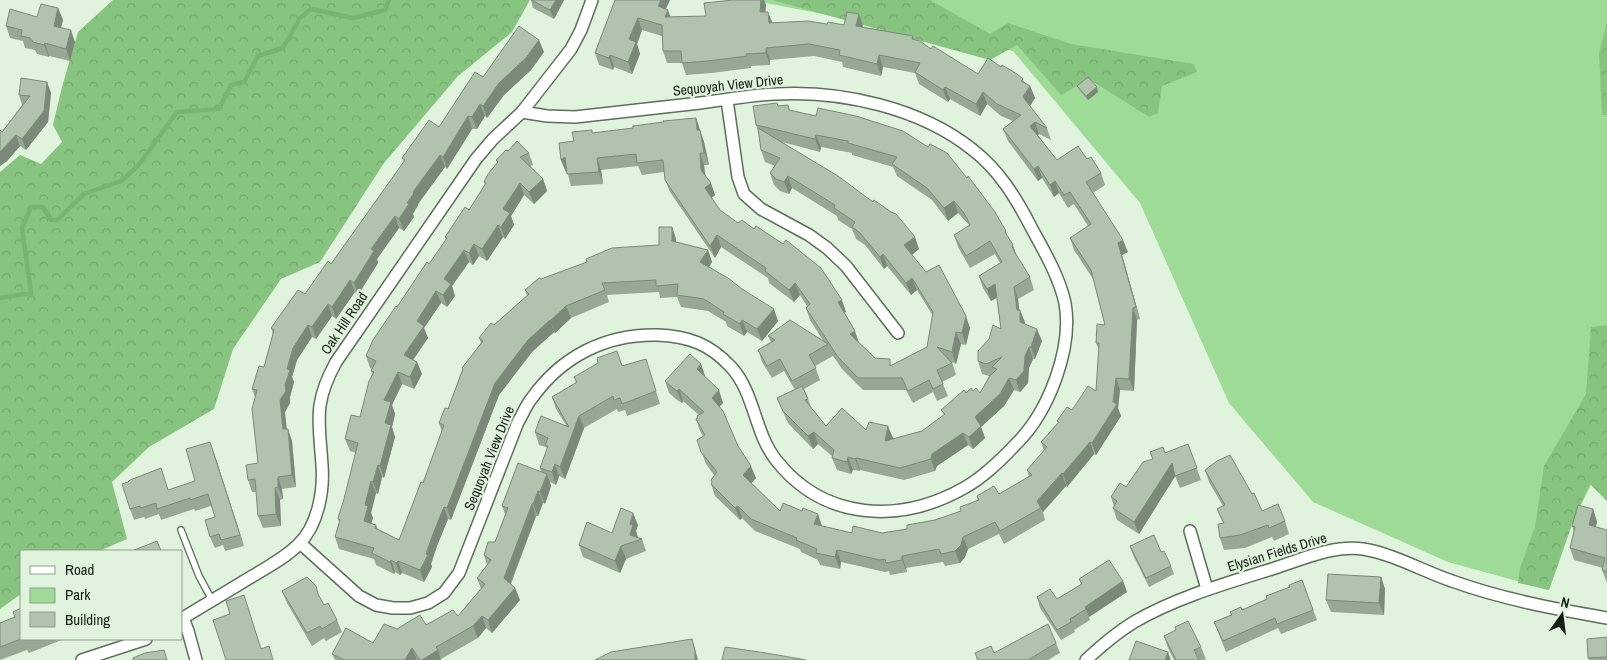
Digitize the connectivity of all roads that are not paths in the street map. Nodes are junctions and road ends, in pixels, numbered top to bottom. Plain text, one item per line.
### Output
1 (592, 0) edge
2 (727, 100) junction
3 (522, 112) junction
4 (898, 333) dead end
5 (181, 530) dead end
6 (1190, 531) dead end
7 (300, 543) junction
8 (1207, 589) junction
9 (212, 600) junction
10 (1607, 618) edge
11 (182, 619) edge
12 (143, 640) edge
13 (82, 660) edge
14 (196, 660) edge
15 (1086, 660) edge

1 - 3 street, Oak Hill Road
2 - 3 street, Sequoyah View Drive
2 - 4 street
2 - 7 street, Sequoyah View Drive
3 - 7 street, Oak Hill Road
5 - 9 lane
6 - 8 street
7 - 9 street, Oak Hill Road
8 - 10 street, Elysian Fields Drive
8 - 15 street, Elysian Fields Drive
9 - 11 street, Oak Hill Road
11 - 14 street, Oak Hill Road
12 - 13 street

